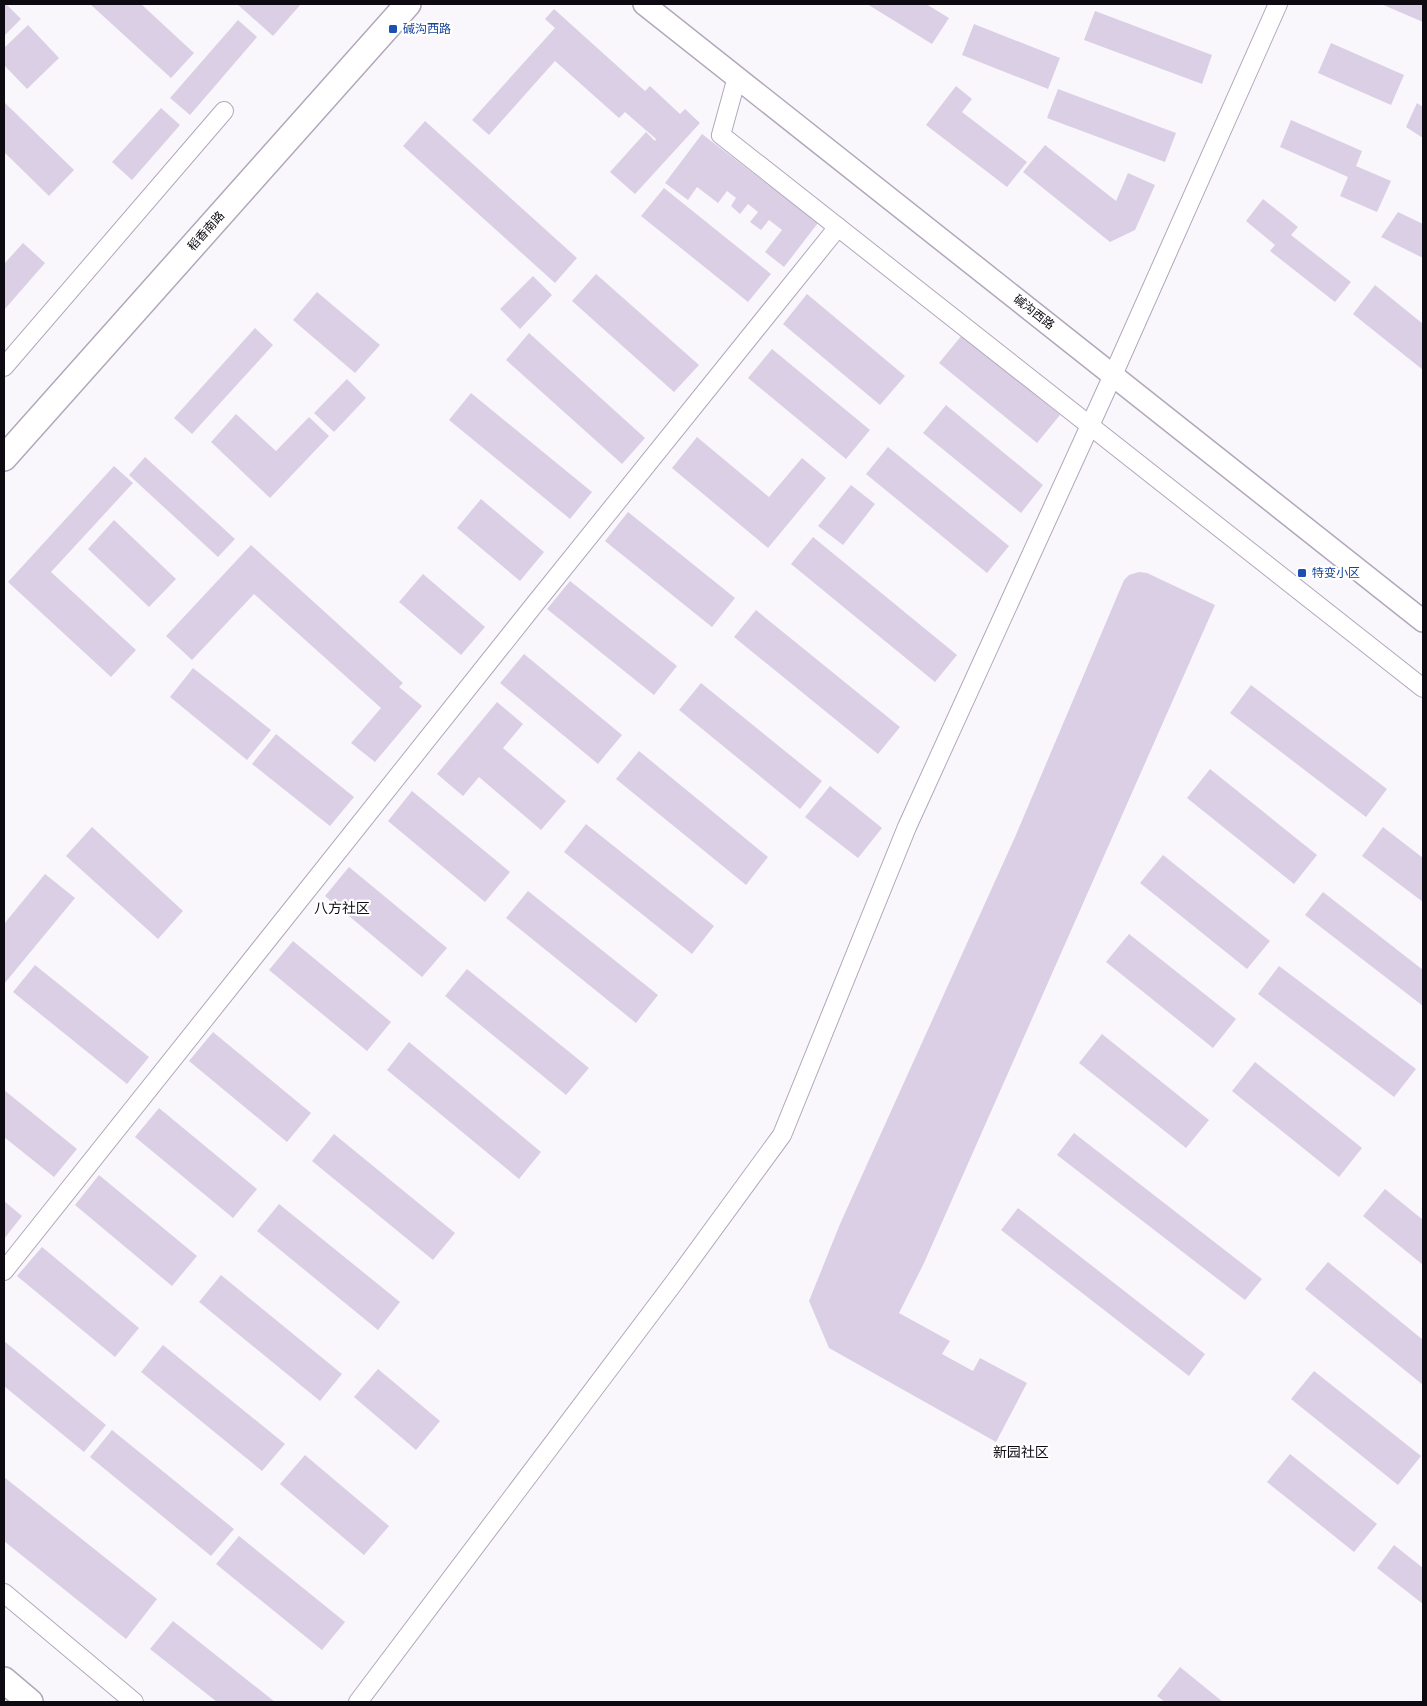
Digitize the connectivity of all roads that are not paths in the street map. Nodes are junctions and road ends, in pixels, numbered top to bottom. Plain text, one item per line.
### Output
1 (408, 4) edge
2 (644, 4) edge
3 (1278, 4) edge
4 (737, 77) junction
5 (224, 111) dead end
6 (838, 227) junction
7 (4, 367) edge
8 (1113, 375) junction
9 (1090, 426) junction
10 (4, 458) edge
11 (1423, 621) edge
12 (1423, 688) edge
13 (4, 1271) edge
14 (4, 1593) edge
15 (4, 1680) edge
16 (30, 1702) edge
17 (134, 1702) edge
18 (358, 1702) edge

1 - 10 main road, 稻香南路
2 - 4 street, 碱沟西路
3 - 8 street
4 - 6 street
4 - 8 street, 碱沟西路
5 - 7 street
6 - 9 street
6 - 13 street
8 - 9 street
8 - 11 street, 碱沟西路
9 - 12 street
9 - 18 street
14 - 17 street
15 - 16 main road

